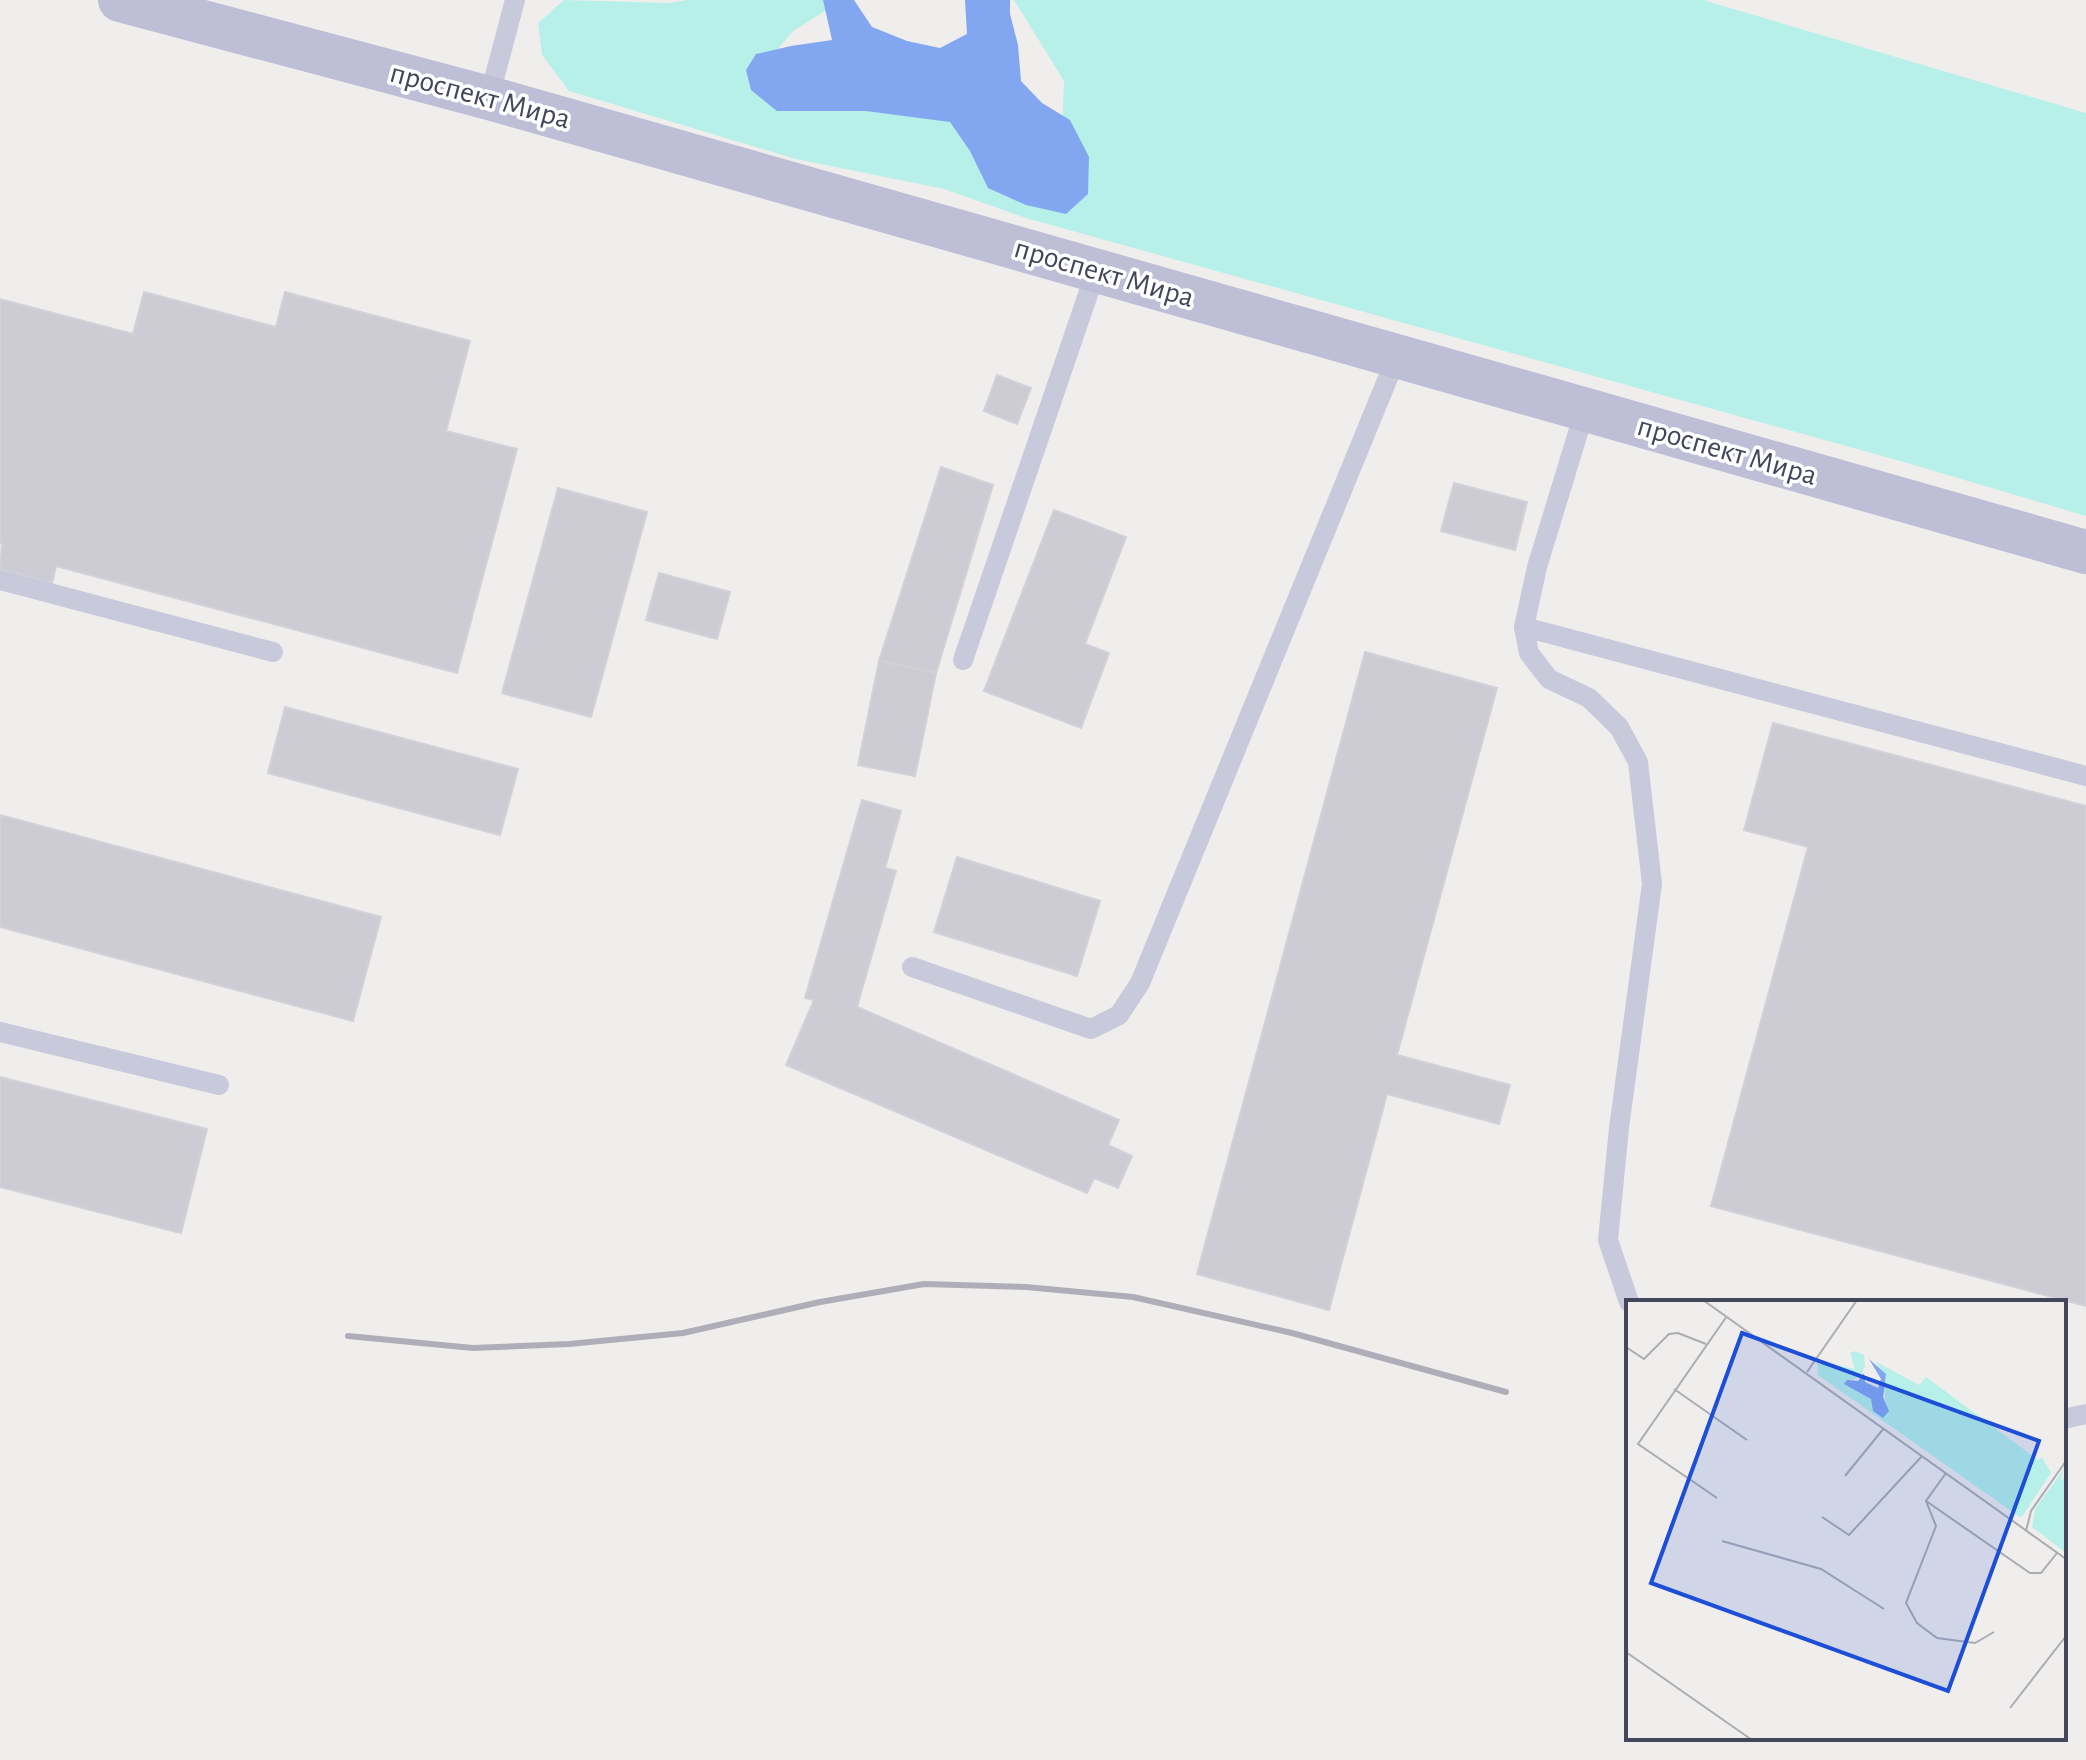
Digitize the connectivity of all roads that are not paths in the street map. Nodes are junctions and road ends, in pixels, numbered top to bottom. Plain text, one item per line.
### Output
1 (120, 0) edge
2 (515, 0) edge
3 (489, 98) junction
4 (1096, 271) junction
5 (1397, 356) junction
6 (1585, 410) junction
7 (2086, 552) edge
8 (0, 580) edge
9 (1524, 627) junction
10 (273, 652) dead end
11 (963, 660) dead end
12 (2086, 776) edge
13 (912, 967) dead end
14 (0, 1032) edge
15 (219, 1085) dead end
16 (1628, 1300) edge
17 (2086, 1414) edge
18 (2066, 1419) edge

1 - 3 street, проспект Мира
2 - 3 lane
3 - 4 street, проспект Мира
4 - 5 street, проспект Мира
4 - 11 lane
5 - 6 street, проспект Мира
5 - 13 lane
6 - 7 street, проспект Мира
6 - 9 lane
8 - 10 lane
9 - 12 lane
9 - 16 lane
14 - 15 lane
17 - 18 lane

